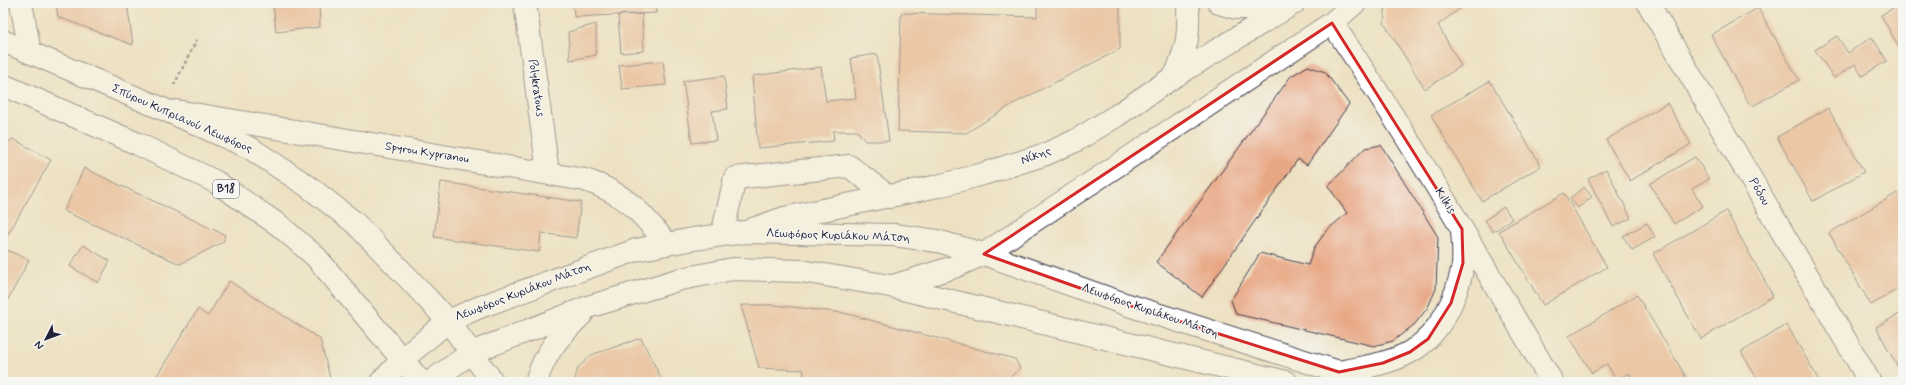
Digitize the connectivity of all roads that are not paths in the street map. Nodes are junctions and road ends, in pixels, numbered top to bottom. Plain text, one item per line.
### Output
1 (21, 3) edge
2 (525, 3) edge
3 (1188, 3) edge
4 (1219, 3) edge
5 (1355, 3) edge
6 (1648, 3) edge
7 (1290, 6) edge
8 (1332, 23) junction
9 (3, 41) edge
10 (30, 52) junction
11 (1175, 76) junction
12 (3, 85) edge
13 (163, 109) junction
14 (548, 172) junction
15 (889, 197) junction
16 (1462, 229) junction
17 (745, 232) junction
18 (722, 235) junction
19 (667, 244) junction
20 (984, 254) junction
21 (890, 286) junction
22 (588, 307) junction
23 (448, 321) junction
24 (471, 353) junction
25 (403, 359) junction
26 (1215, 364) junction
27 (1339, 372) junction
28 (381, 382) edge
29 (421, 382) edge
30 (430, 382) edge
31 (493, 382) edge
32 (536, 382) edge
33 (1240, 382) edge
34 (1286, 382) edge
35 (1364, 382) edge
36 (1552, 382) edge
37 (1870, 382) edge

1 - 10 main road
2 - 14 main road, Polykratous
3 - 11 main road
4 - 7 main road
5 - 8 main road
6 - 37 main road, Ρόδου
7 - 11 main road, Νίκης
8 - 16 main road, Kilkis
8 - 20 main road
9 - 10 main road, Σπύρου Κυπριανού Λεωφόρος
10 - 13 main road, Σπύρου Κυπριανού Λεωφόρος
11 - 15 main road, Νίκης
12 - 25 main road, B18
13 - 14 main road, Spyrou Kyprianou
13 - 23 main road, Σπύρου Κυπριανού Λεωφόρος
14 - 19 main road, Spyrou Kyprianou
15 - 17 main road, Νίκης
15 - 18 main road
16 - 27 main road
16 - 36 main road, Kilkis
17 - 18 main road, Λεωφόρος Κυριάκου Μάτση
17 - 20 main road, Λεωφόρος Κυριάκου Μάτση
18 - 19 main road, Λεωφόρος Κυριάκου Μάτση
19 - 23 main road, Λεωφόρος Κυριάκου Μάτση
20 - 21 main road
20 - 27 main road, Λεωφόρος Κυριάκου Μάτση
21 - 22 main road
21 - 26 main road
22 - 24 main road
22 - 32 main road
23 - 24 main road, Σπύρου Κυπριανού Λεωφόρος
23 - 25 main road, Λεωφόρος Κυριάκου Μάτση
24 - 30 main road
24 - 31 main road, Σπύρου Κυπριανού Λεωφόρος
25 - 28 main road, Λεωφόρος Κυριάκου Μάτση
25 - 29 main road, B18
26 - 33 main road
26 - 34 main road
27 - 35 main road, Λεωφόρος Κυριάκου Μάτση

